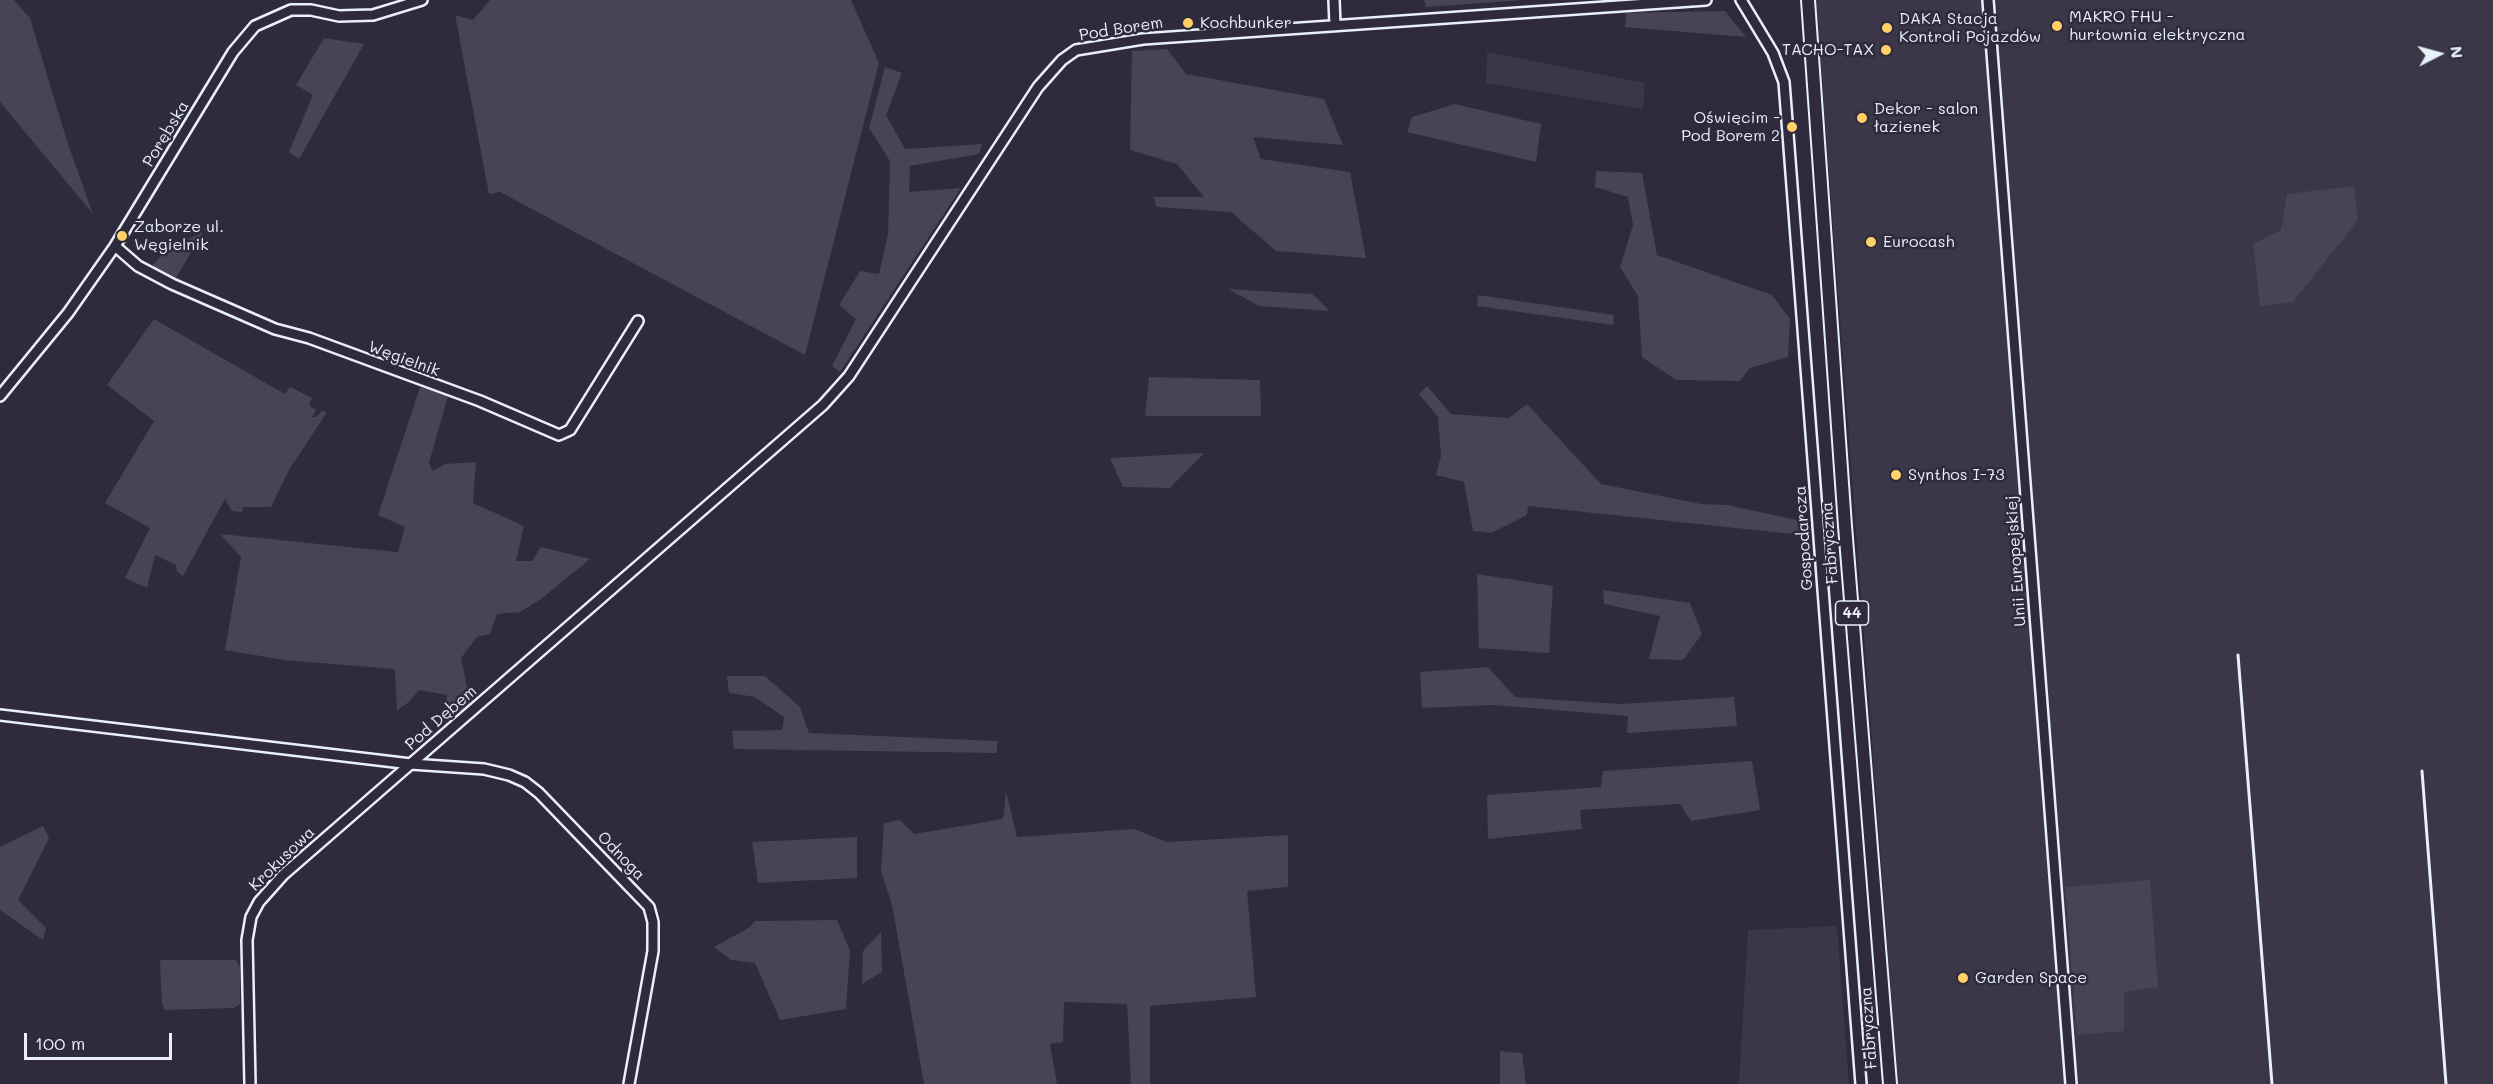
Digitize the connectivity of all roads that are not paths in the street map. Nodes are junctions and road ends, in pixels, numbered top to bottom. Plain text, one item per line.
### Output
1 (286, 0) edge
2 (422, 0) edge
3 (1334, 0) edge
4 (1706, 0) edge
5 (1741, 0) edge
6 (1808, 0) edge
7 (1988, 0) edge
8 (1611, 3) edge
9 (291, 10) junction
10 (1335, 25) junction
11 (115, 246) junction
12 (638, 321) dead end
13 (0, 396) edge
14 (802, 422) joint
15 (0, 716) edge
16 (411, 764) junction
17 (250, 1084) edge
18 (629, 1084) edge
19 (1861, 1084) edge
20 (1890, 1084) edge
21 (2072, 1084) edge

1 - 9 street
2 - 9 street, Porębska
3 - 10 street
4 - 8 street, Pod Borem
5 - 19 street, Gospodarcza
6 - 20 main road, Fabryczna / 44
7 - 21 street, Unii Europejskiej
8 - 10 street, Pod Borem
9 - 11 street, Porębska
10 - 14 street, Pod Borem
11 - 12 street, Węgielnik
11 - 13 street, Porębska
14 - 16 street, Pod Dębem
15 - 16 street, Pod Dębem
16 - 17 street, Krokusowa
16 - 18 street, Odnoga

